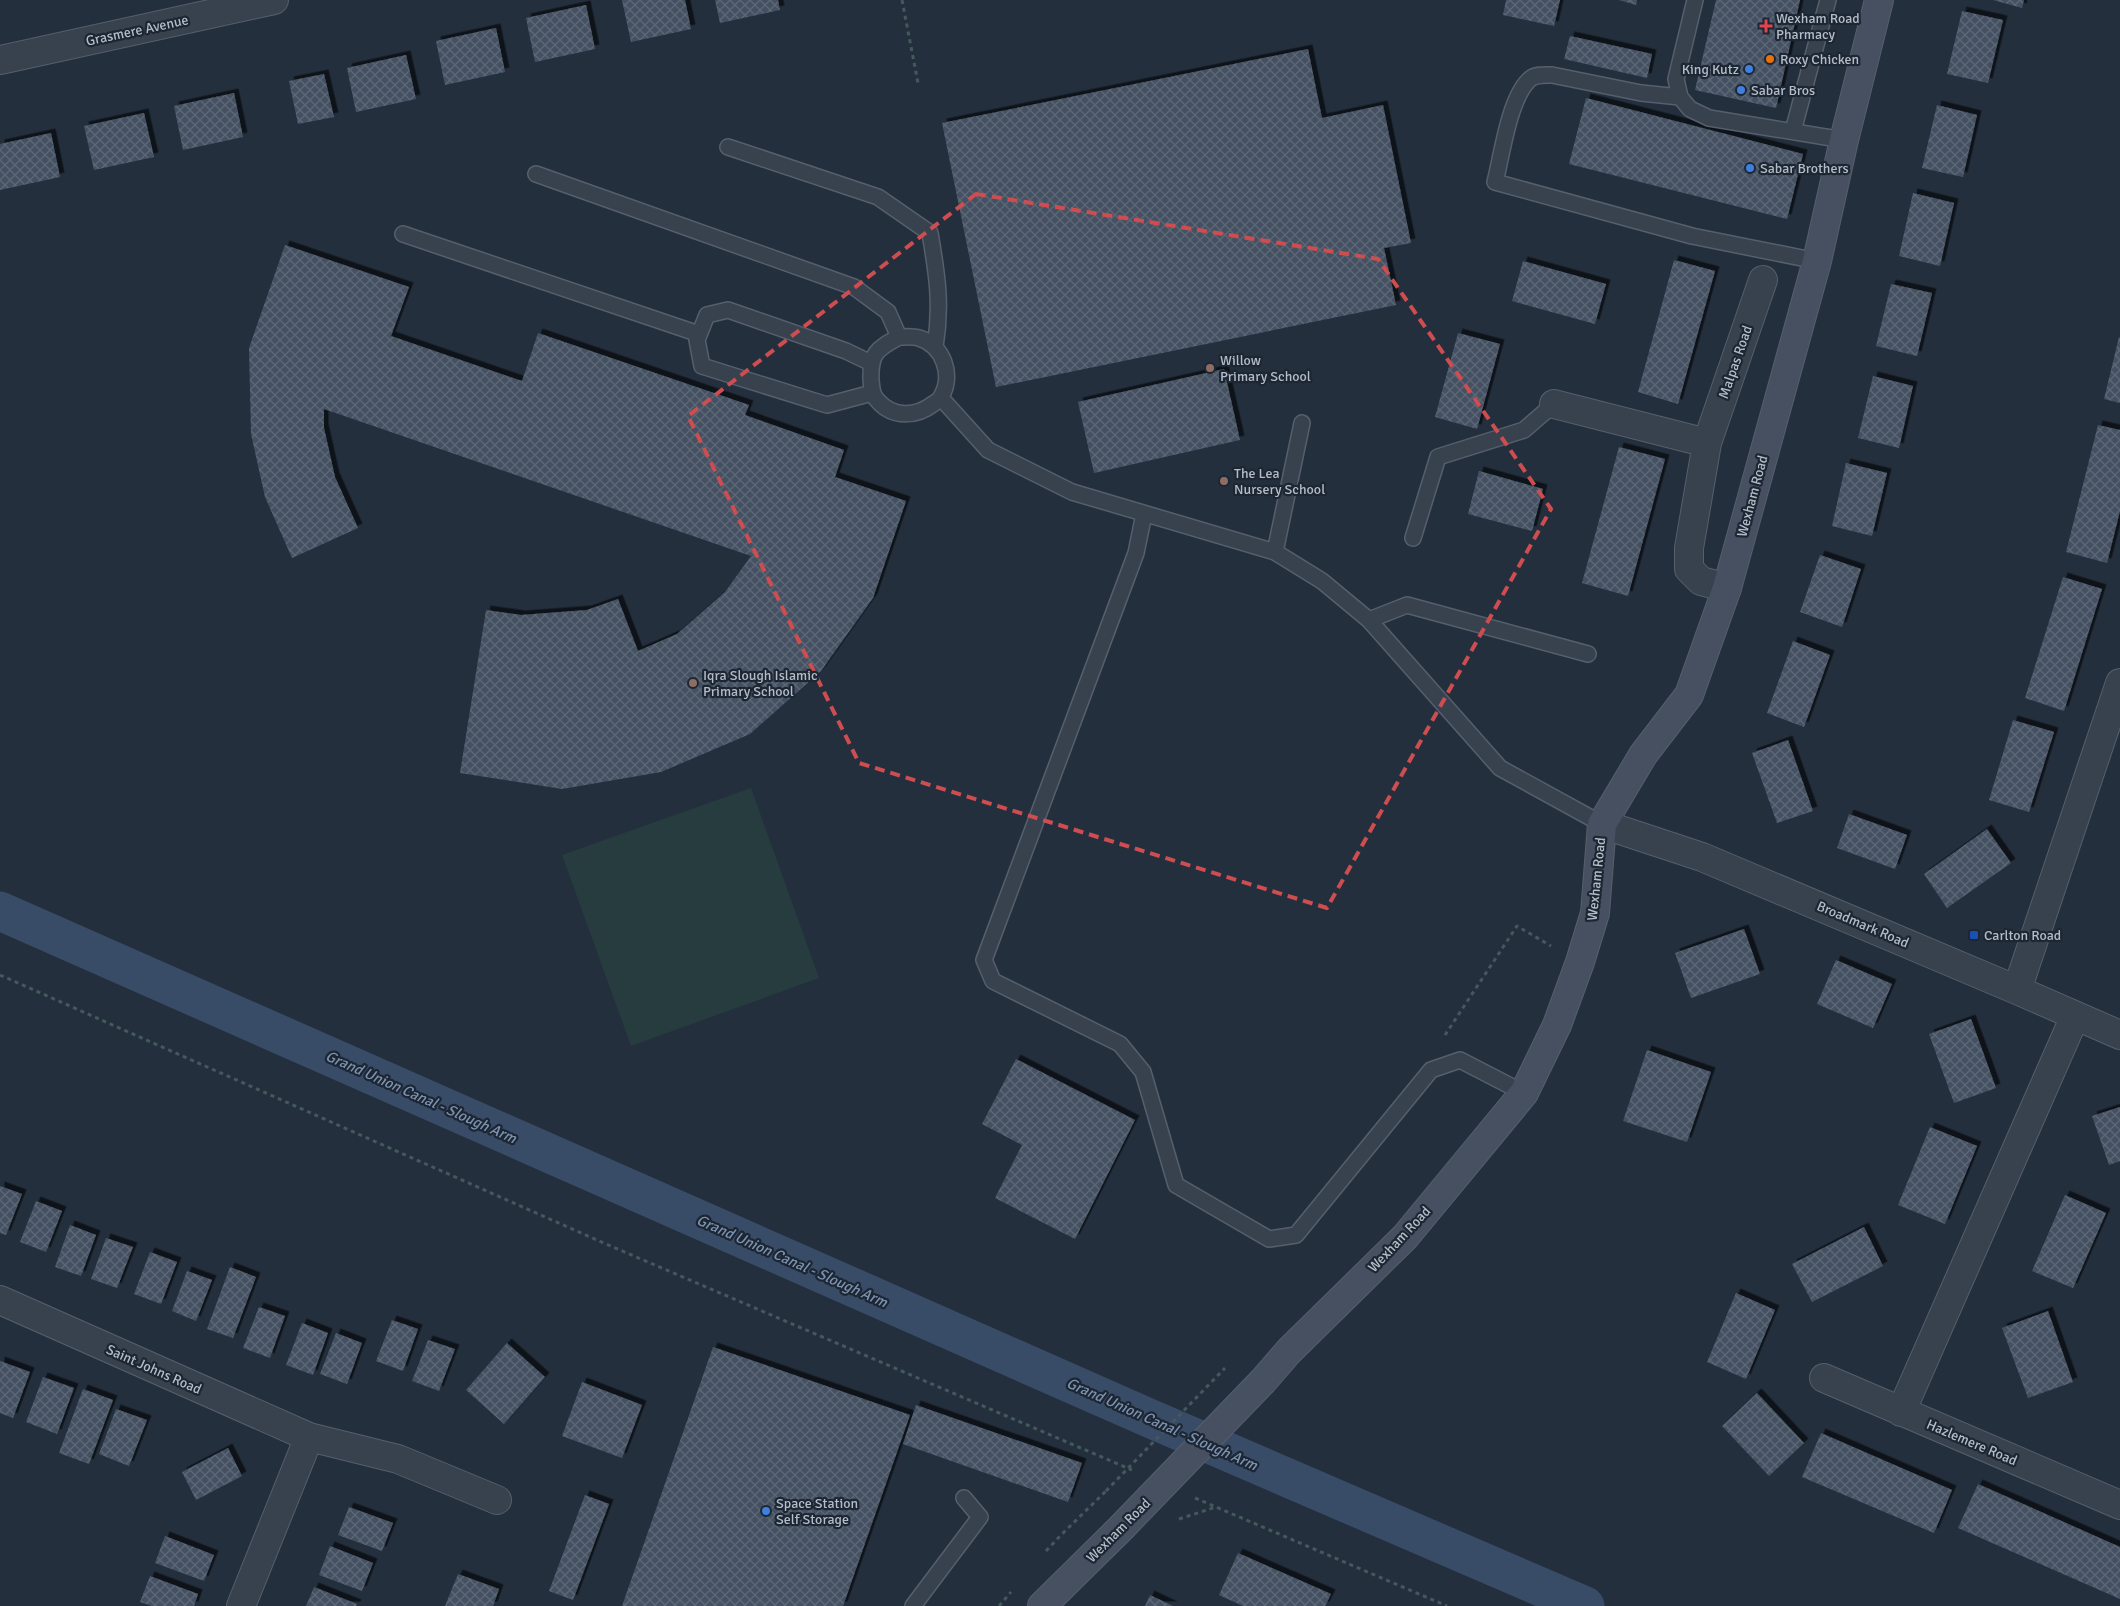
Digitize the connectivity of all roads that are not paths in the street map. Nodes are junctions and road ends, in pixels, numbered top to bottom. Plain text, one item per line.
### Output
1 (274, 0) edge
2 (1695, 0) edge
3 (1828, 0) edge
4 (1879, 0) edge
5 (0, 60) edge
6 (1680, 97) junction
7 (1793, 131) junction
8 (1844, 140) junction
9 (728, 147) dead end
10 (536, 174) dead end
11 (403, 234) dead end
12 (1817, 261) junction
13 (1763, 280) dead end
14 (699, 334) junction
15 (899, 337) junction
16 (935, 347) junction
17 (871, 362) junction
18 (872, 393) junction
19 (941, 398) junction
20 (1554, 404) joint
21 (1302, 423) dead end
22 (1707, 443) junction
23 (1144, 514) junction
24 (1413, 538) dead end
25 (1275, 552) junction
26 (1727, 588) junction
27 (1369, 620) junction
28 (1588, 654) dead end
29 (2120, 683) edge
30 (1602, 824) junction
31 (2017, 990) junction
32 (2075, 1016) junction
33 (2120, 1035) edge
34 (1524, 1093) junction
35 (0, 1300) edge
36 (1824, 1378) dead end
37 (1901, 1412) junction
38 (309, 1437) junction
39 (964, 1498) dead end
40 (497, 1500) dead end
41 (2120, 1505) edge
42 (241, 1606) edge
43 (913, 1606) edge
44 (1042, 1606) edge

1 - 5 street, Grasmere Avenue
2 - 6 lane
3 - 7 lane
4 - 8 street, Wexham Road
6 - 7 lane
6 - 12 lane
7 - 8 lane
8 - 12 street, Wexham Road
9 - 16 lane
10 - 15 lane
11 - 14 lane
12 - 26 street, Wexham Road
13 - 22 street, Malpas Road
14 - 17 lane
14 - 18 lane
15 - 16 lane
15 - 17 lane
16 - 19 lane
17 - 18 lane
18 - 19 lane
19 - 23 lane
20 - 22 street
20 - 24 lane
21 - 25 lane
22 - 26 street, Malpas Road
23 - 25 lane
23 - 34 lane
25 - 27 lane
26 - 30 street, Wexham Road
27 - 28 lane
27 - 30 lane
29 - 31 street
30 - 31 street, Broadmark Road
30 - 34 street, Wexham Road
31 - 32 street, Broadmark Road
32 - 33 street, Broadmark Road
32 - 37 street
34 - 44 street, Wexham Road, bridge
35 - 38 street, Saint Johns Road
36 - 37 street, Hazlemere Road
37 - 41 street, Hazlemere Road
38 - 40 street, Saint Johns Road
38 - 42 street
39 - 43 lane

